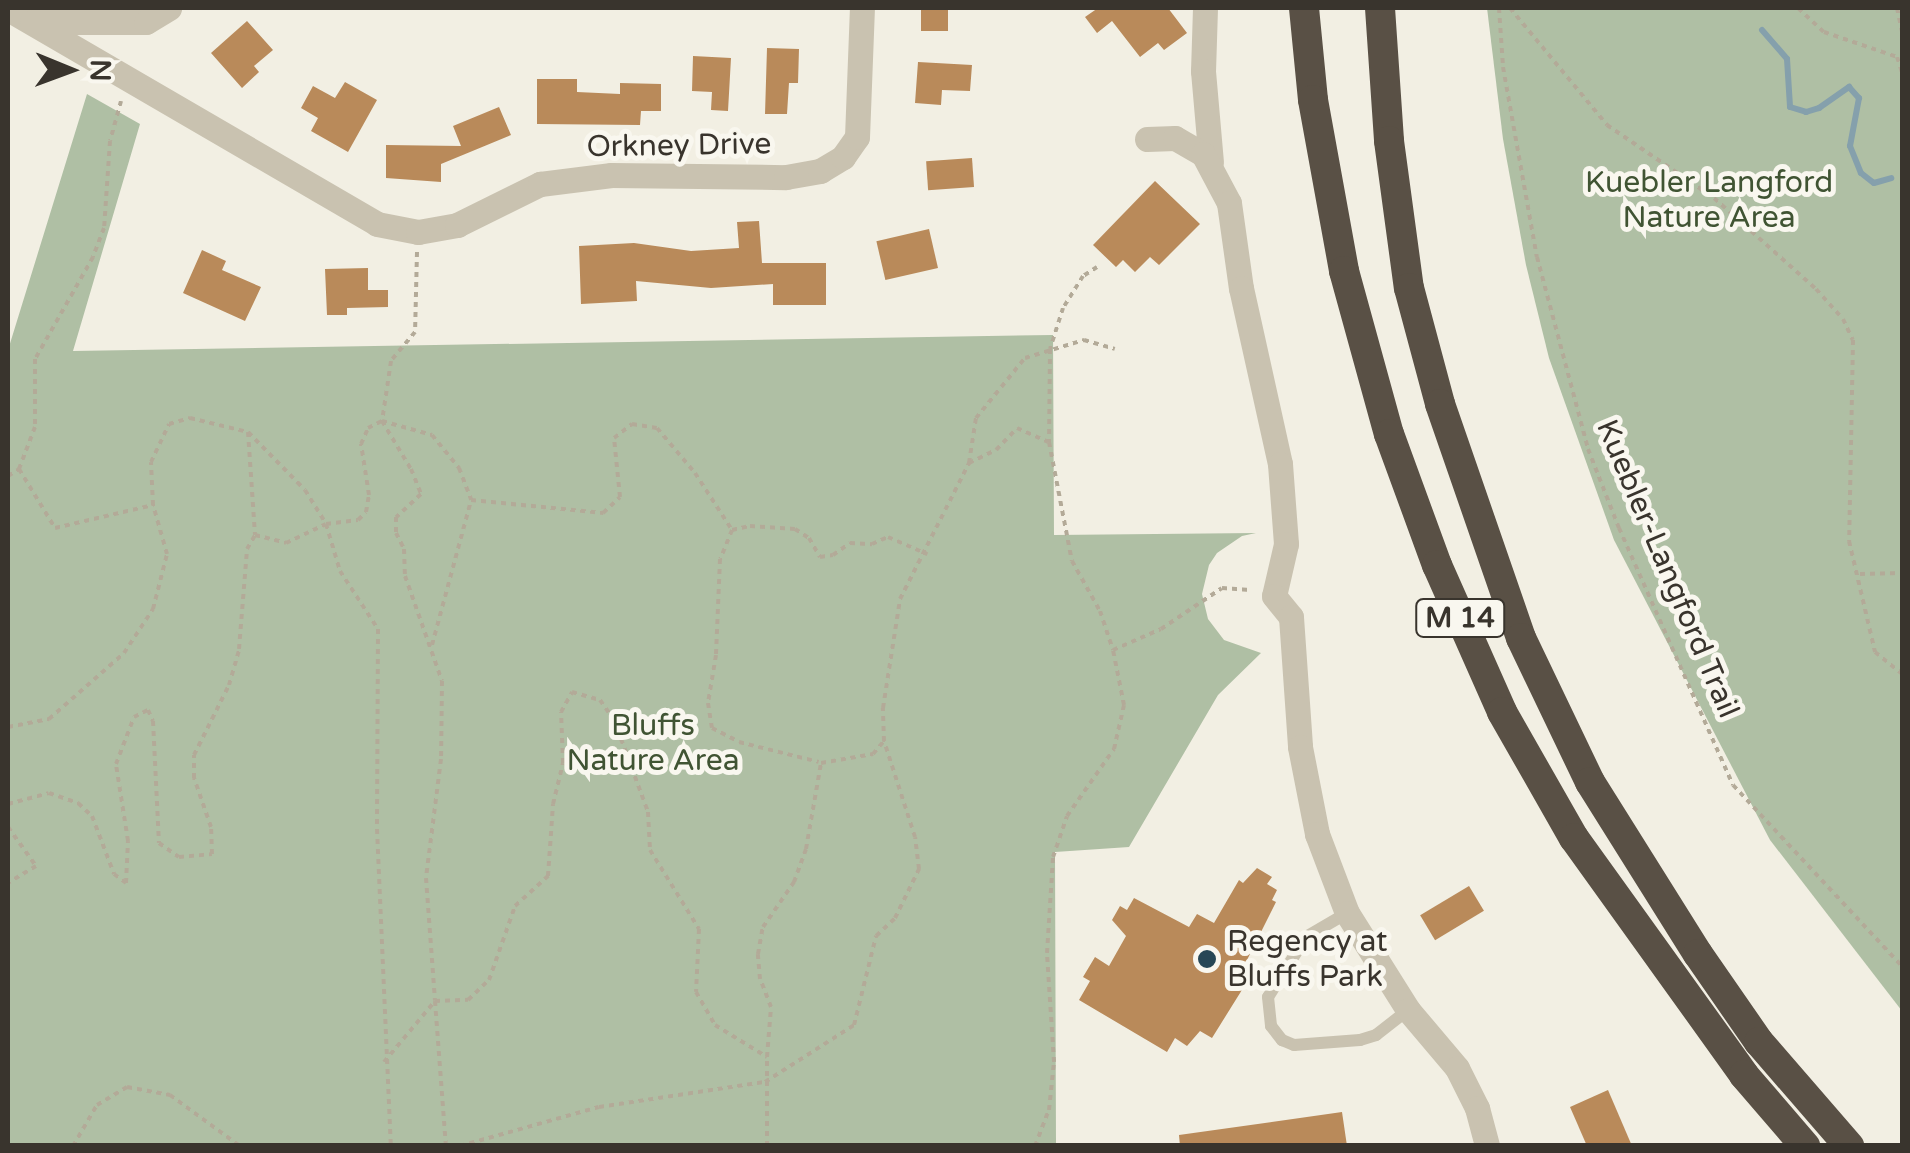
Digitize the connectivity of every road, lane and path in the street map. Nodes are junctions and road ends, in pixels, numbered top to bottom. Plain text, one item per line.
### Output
1 (169, 8) edge
2 (862, 8) edge
3 (1205, 8) edge
4 (1304, 8) edge
5 (1380, 8) edge
6 (1499, 8) edge
7 (1510, 8) edge
8 (1798, 8) edge
9 (1897, 8) edge
10 (8, 9) edge
11 (32, 22) junction
12 (1902, 30) edge
13 (1902, 72) edge
14 (127, 78) junction
15 (1902, 111) edge
16 (1902, 130) edge
17 (1147, 139) dead end
18 (1211, 162) junction
19 (418, 232) junction
20 (1097, 267) dead end
21 (1050, 349) junction
22 (1115, 349) dead end
23 (382, 421) junction
24 (248, 432) junction
25 (1049, 442) junction
26 (969, 464) junction
27 (19, 468) junction
28 (8, 476) edge
29 (471, 500) junction
30 (154, 506) junction
31 (326, 524) junction
32 (732, 530) junction
33 (255, 536) junction
34 (926, 554) junction
35 (1902, 572) edge
36 (1860, 574) junction
37 (1274, 596) junction
38 (432, 645) junction
39 (1114, 650) junction
40 (1902, 674) edge
41 (8, 727) edge
42 (884, 741) junction
43 (821, 763) junction
44 (8, 804) edge
45 (8, 827) edge
46 (8, 883) edge
47 (1347, 913) junction
48 (1902, 966) edge
49 (434, 1001) junction
50 (1408, 1010) junction
51 (767, 1057) junction
52 (384, 1062) junction
53 (765, 1082) junction
54 (73, 1146) edge
55 (240, 1146) edge
56 (391, 1146) edge
57 (446, 1146) edge
58 (460, 1146) edge
59 (767, 1146) edge
60 (1035, 1146) edge
61 (1487, 1146) edge
62 (1805, 1146) edge
63 (1849, 1146) edge

1 - 11 street
2 - 19 street, Orkney Drive
3 - 18 street
4 - 62 highway, M 14
5 - 63 highway, M 14
6 - 48 path, Kuebler-Langford Trail
7 - 36 path
8 - 13 path
9 - 12 path
10 - 11 street, Orkney Drive
11 - 14 street, Orkney Drive
14 - 19 street, Orkney Drive
14 - 27 path
15 - 16 path
17 - 18 street
18 - 37 street
19 - 23 path
20 - 21 path
21 - 22 path
21 - 25 path
21 - 26 path
23 - 29 path
23 - 31 path
23 - 38 path
24 - 30 path
24 - 31 path
24 - 33 path
25 - 26 path
25 - 39 path
26 - 34 path
27 - 28 path
27 - 30 path
29 - 32 path
29 - 38 path
30 - 41 path
31 - 33 path
31 - 52 path
32 - 34 path
32 - 43 path
33 - 44 path
34 - 42 path
35 - 36 path
36 - 40 path
37 - 39 path
37 - 47 street
38 - 49 path
39 - 60 path
42 - 43 path
42 - 53 path
43 - 51 path
45 - 46 path
47 - 50 street
47 - 50 lane
49 - 51 path
49 - 52 path
49 - 57 path
50 - 61 street
51 - 53 path
52 - 56 path
53 - 58 path
53 - 59 path
54 - 55 path

